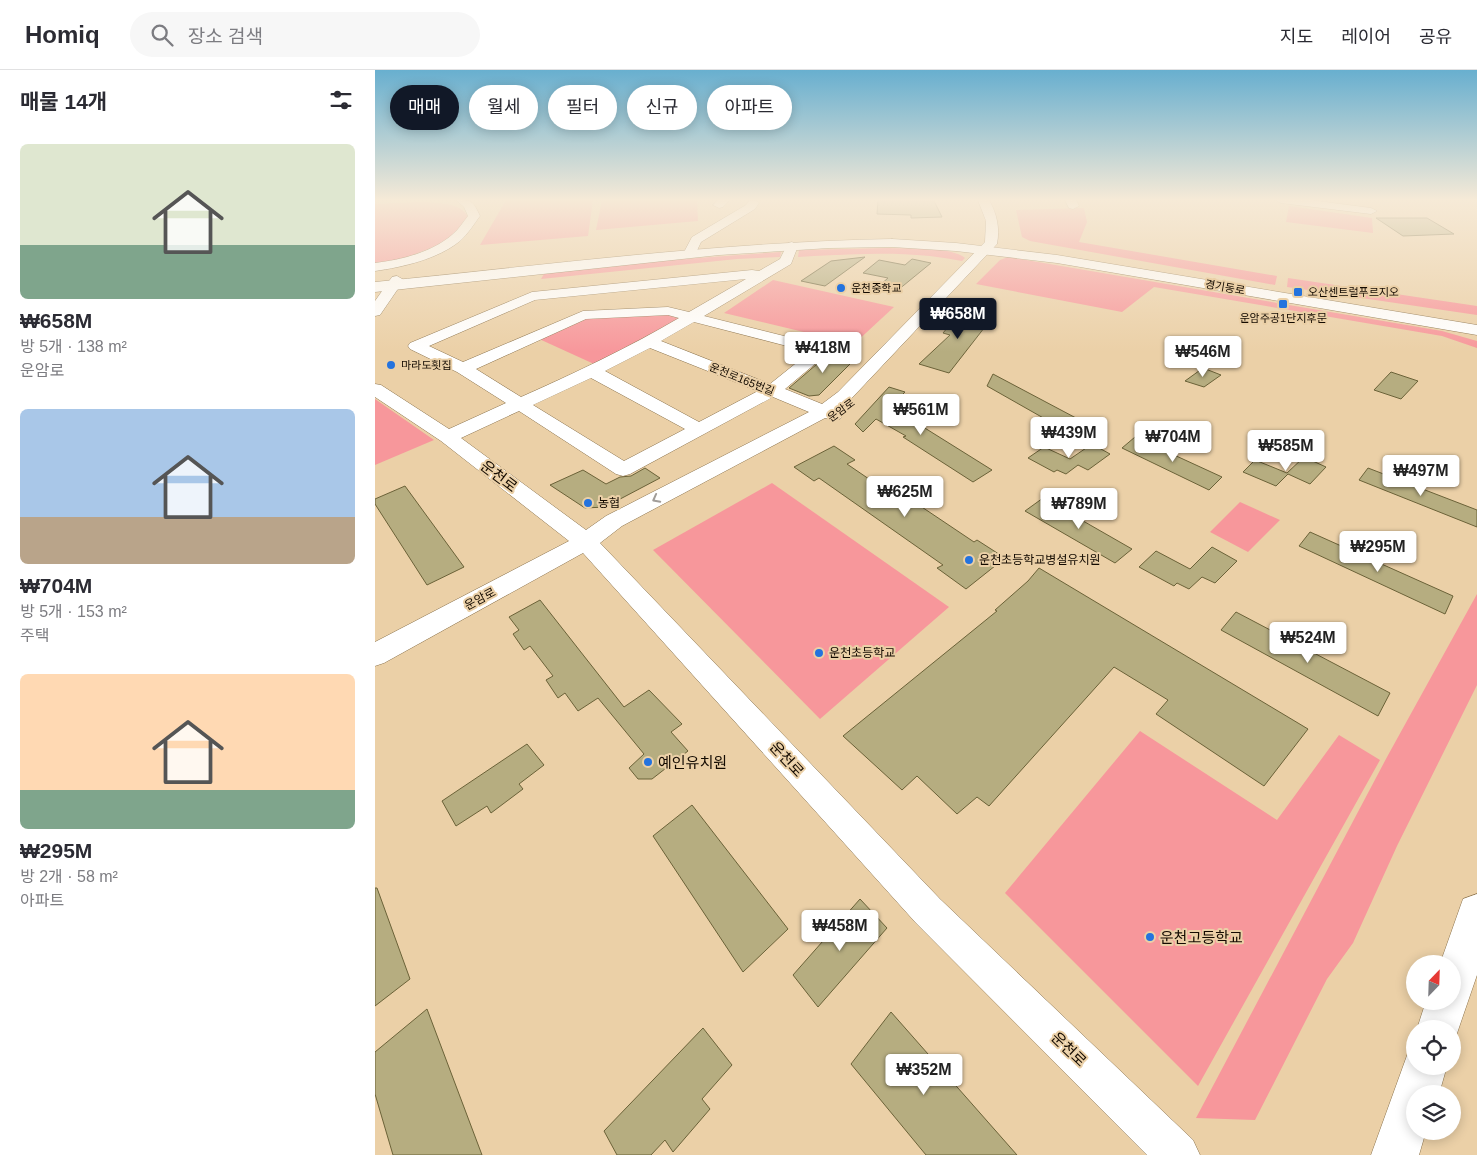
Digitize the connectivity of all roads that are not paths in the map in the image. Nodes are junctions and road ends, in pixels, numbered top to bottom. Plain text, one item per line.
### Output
1 (432, 251) edge
2 (701, 251) edge
3 (712, 251) edge
4 (790, 251) edge
5 (989, 251) edge
6 (1006, 251) edge
7 (1017, 251) edge
8 (689, 252) junction
9 (375, 267) edge
10 (762, 276) junction
11 (375, 282) edge
12 (395, 282) junction
13 (375, 287) edge
14 (532, 296) junction
15 (1325, 299) junction
16 (375, 312) edge
17 (1380, 314) junction
18 (583, 315) junction
19 (693, 316) junction
20 (1477, 320) edge
21 (1477, 324) edge
22 (1477, 330) edge
23 (1477, 338) edge
24 (649, 342) junction
25 (463, 368) junction
26 (592, 371) junction
27 (375, 389) edge
28 (772, 391) junction
29 (519, 405) junction
30 (830, 413) junction
31 (700, 430) junction
32 (448, 437) junction
33 (586, 542) junction
34 (375, 655) edge
35 (1477, 914) edge
36 (1461, 962) edge
37 (1406, 1122) edge
38 (1178, 1155) edge
39 (1395, 1155) edge

1 - 9 street
2 - 8 main road, 경기동로
3 - 8 main road, 경기동로
4 - 10 street
5 - 30 street, 운암로
6 - 17 main road, 경기동로
7 - 15 main road, 경기동로
8 - 12 main road, 경기동로
10 - 14 street
10 - 19 street
11 - 12 main road, 경기동로
12 - 13 main road, 경기동로
12 - 16 street
14 - 18 street
14 - 25 street
15 - 20 main road
15 - 21 main road, 경기동로
17 - 22 main road, 경기동로
17 - 23 main road
18 - 19 street
18 - 25 street
19 - 24 street
19 - 28 street
24 - 26 street
24 - 28 street, 운천로165번길
25 - 29 street
26 - 29 street
26 - 31 street
27 - 32 street, 운천로
28 - 30 street, 운천로165번길
28 - 31 street
29 - 31 street
29 - 32 street
30 - 33 street, 운암로
32 - 33 street, 운천로
33 - 34 street, 운암로
33 - 38 street, 운천로
35 - 36 main road
37 - 39 main road

